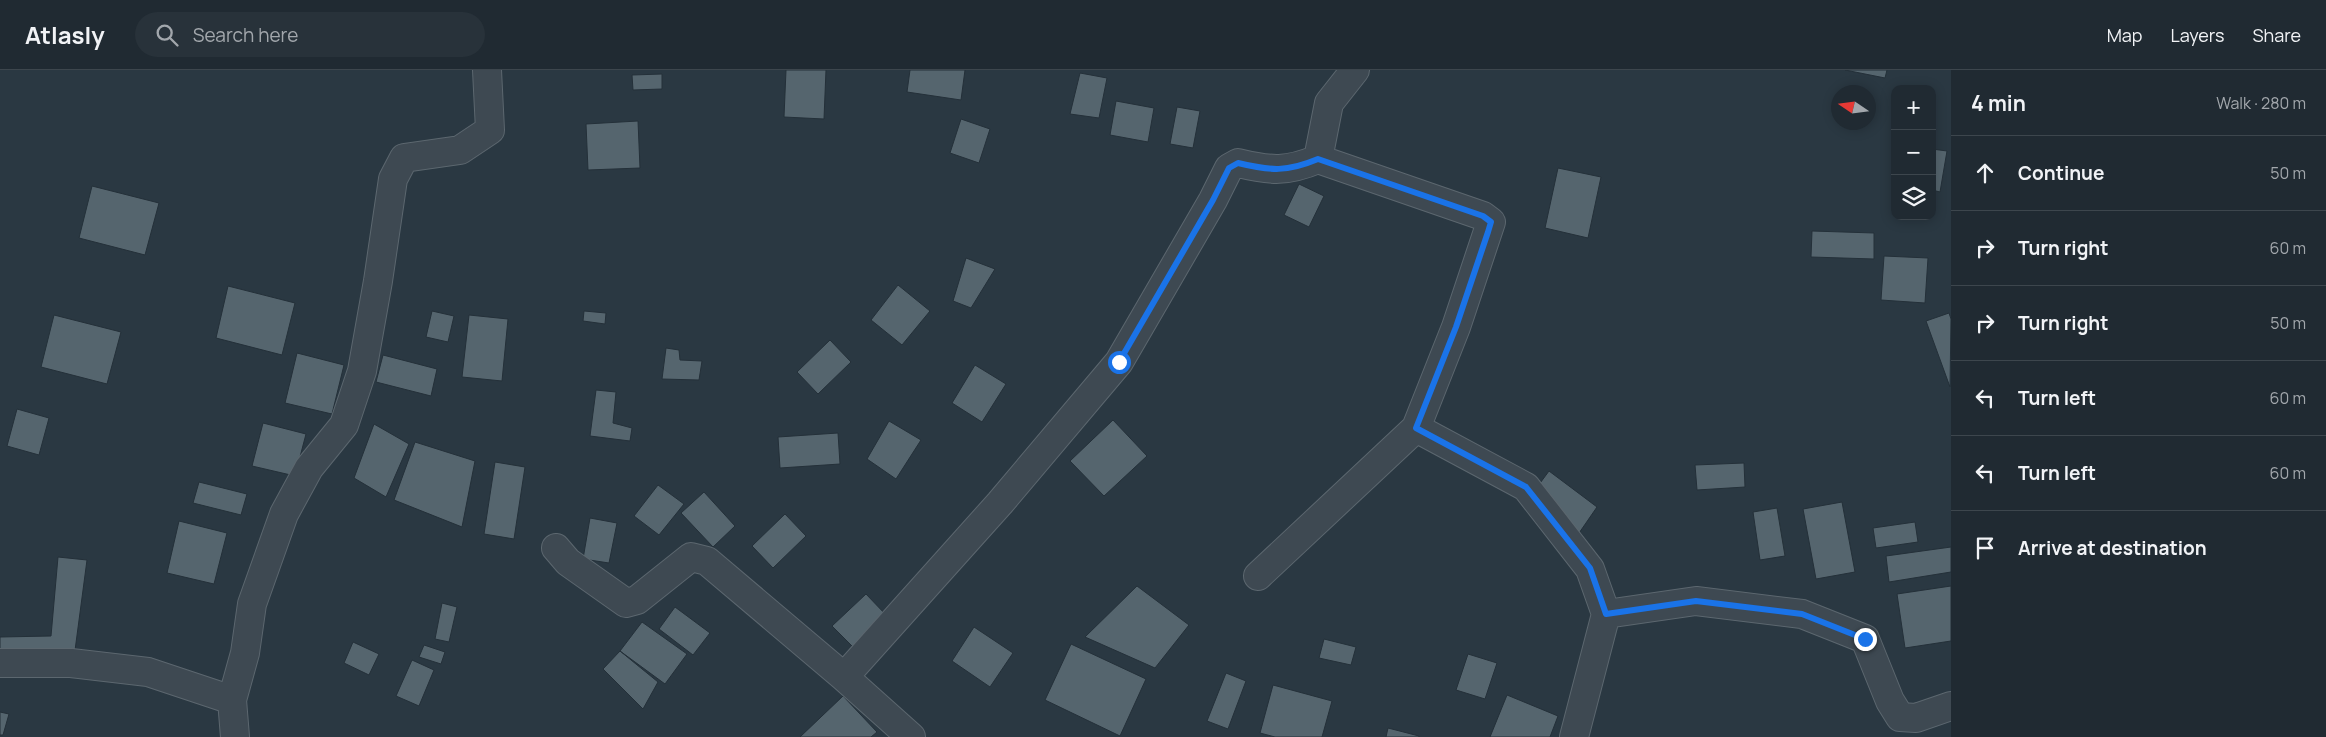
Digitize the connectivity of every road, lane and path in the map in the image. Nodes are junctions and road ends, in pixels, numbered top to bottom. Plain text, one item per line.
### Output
1 (487, 70) edge
2 (1355, 70) edge
3 (1318, 159) junction
4 (1416, 428) junction
5 (556, 548) dead end
6 (1258, 576) dead end
7 (1606, 614) junction
8 (0, 663) edge
9 (844, 677) junction
10 (232, 700) junction
11 (1951, 706) edge
12 (235, 737) edge
13 (911, 737) edge
14 (1574, 737) edge

1 - 10 street
2 - 3 street
3 - 4 street
3 - 9 street
4 - 6 street
4 - 7 street
5 - 9 street
7 - 11 street
7 - 14 street
8 - 10 street
9 - 13 street
10 - 12 street

